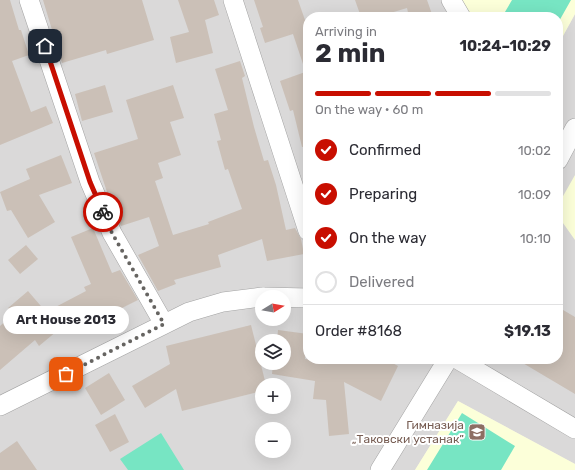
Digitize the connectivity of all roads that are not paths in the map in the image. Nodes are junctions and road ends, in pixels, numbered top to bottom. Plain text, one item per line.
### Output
1 (29, 0) edge
2 (233, 0) edge
3 (451, 0) edge
4 (458, 12) edge
5 (575, 128) edge
6 (563, 151) edge
7 (299, 177) edge
8 (303, 201) edge
9 (255, 298) edge
10 (291, 298) edge
11 (303, 298) edge
12 (164, 324) junction
13 (445, 364) edge
14 (465, 364) edge
15 (0, 406) edge
16 (575, 429) edge
17 (380, 470) edge

1 - 12 street
2 - 7 street
3 - 4 street
5 - 6 street
7 - 8 street
9 - 12 street
10 - 11 street
12 - 15 street
13 - 17 street
14 - 16 street

